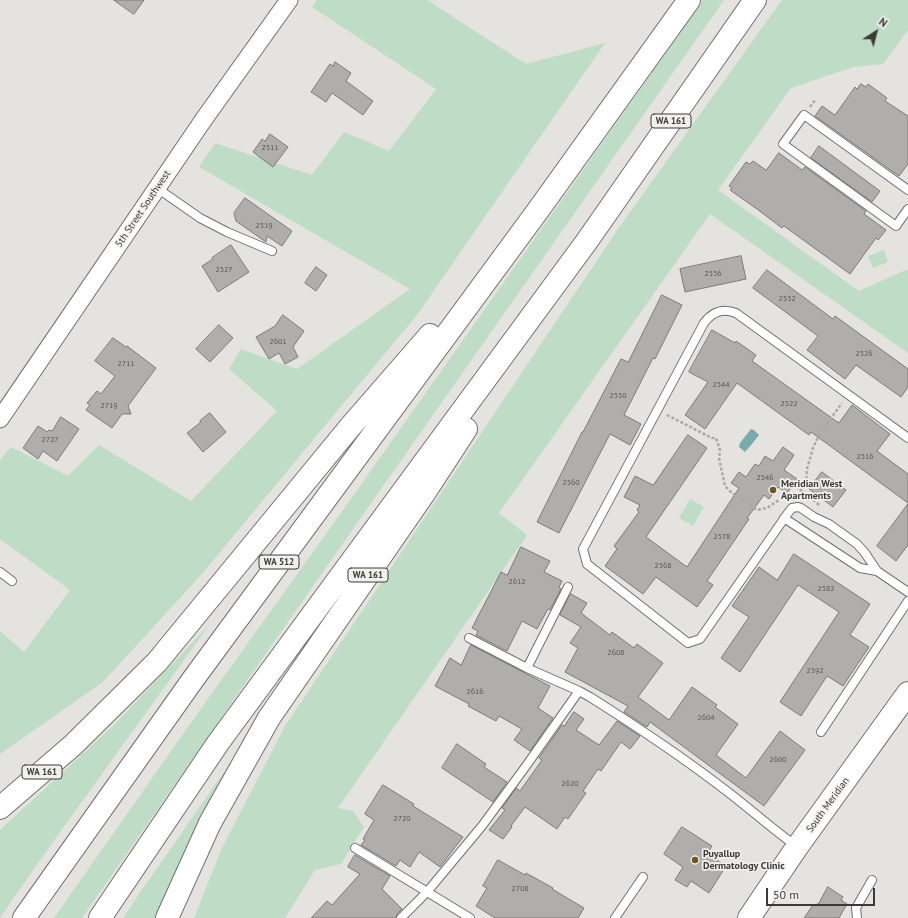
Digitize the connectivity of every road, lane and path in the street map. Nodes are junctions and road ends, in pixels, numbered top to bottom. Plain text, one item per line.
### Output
1 (289, 0) edge
2 (689, 0) edge
3 (754, 0) edge
4 (157, 188) junction
5 (908, 190) edge
6 (539, 208) junction
7 (908, 209) edge
8 (587, 241) junction
9 (272, 251) dead end
10 (848, 394) junction
11 (657, 410) junction
12 (0, 419) edge
13 (908, 438) edge
14 (796, 486) dead end
15 (803, 493) junction
16 (784, 518) junction
17 (829, 524) junction
18 (877, 571) junction
19 (0, 572) edge
20 (12, 581) dead end
21 (568, 587) dead end
22 (908, 592) edge
23 (908, 601) edge
24 (469, 638) dead end
25 (527, 668) junction
26 (579, 691) junction
27 (908, 693) edge
28 (821, 732) dead end
29 (0, 808) edge
30 (798, 847) junction
31 (355, 848) dead end
32 (643, 877) dead end
33 (872, 880) dead end
34 (427, 892) junction
35 (24, 918) edge
36 (100, 918) edge
37 (167, 918) edge
38 (401, 918) edge
39 (470, 918) edge
40 (615, 918) edge
41 (749, 918) edge
42 (857, 918) edge

1 - 4 street, 5th Street Southwest
2 - 6 main road, WA 161
3 - 8 main road, WA 161
4 - 9 lane
4 - 12 street, 5th Street Southwest
5 - 7 lane
6 - 29 main road, WA 161
6 - 35 main road, WA 512
8 - 36 main road
8 - 37 main road, WA 161
10 - 11 lane
10 - 13 lane
10 - 15 path
11 - 15 path
11 - 16 lane
14 - 15 path
15 - 17 path
16 - 17 lane
16 - 18 lane
17 - 18 lane
18 - 22 lane
19 - 20 lane
21 - 25 lane
23 - 28 lane
24 - 25 lane
25 - 26 lane
26 - 30 lane
26 - 34 lane
27 - 30 main road, South Meridian
30 - 41 main road, South Meridian
31 - 34 lane
32 - 40 lane
33 - 42 lane
34 - 38 lane
34 - 39 lane

